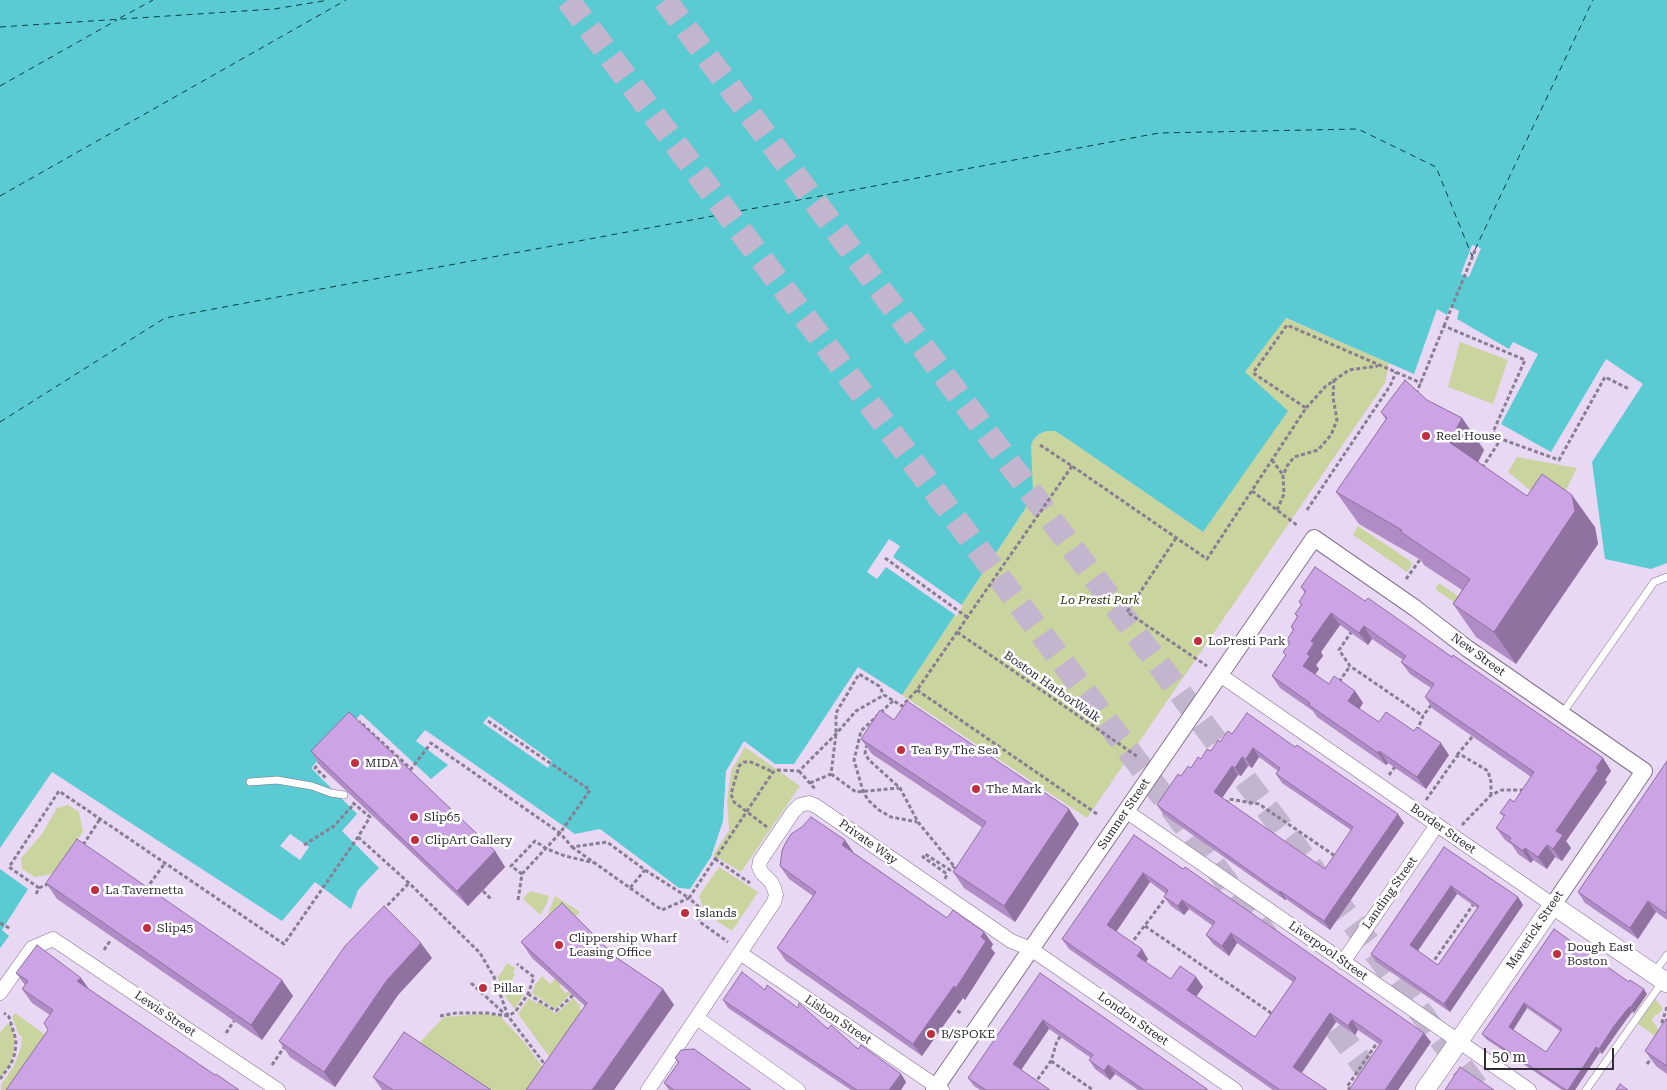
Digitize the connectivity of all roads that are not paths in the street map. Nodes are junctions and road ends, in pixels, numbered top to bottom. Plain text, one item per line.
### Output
1 (1314, 538) joint
2 (1667, 577) edge
3 (1220, 674) junction
4 (1562, 714) junction
5 (1644, 771) joint
6 (250, 782) dead end
7 (344, 795) edge
8 (1126, 811) junction
9 (1437, 825) junction
10 (1553, 905) junction
11 (1031, 949) junction
12 (740, 953) junction
13 (1667, 955) edge
14 (1343, 962) junction
15 (1662, 979) edge
16 (0, 993) edge
17 (696, 1018) junction
18 (1459, 1041) junction
19 (938, 1089) edge
20 (278, 1090) edge
21 (648, 1090) edge
22 (798, 1090) edge
23 (1235, 1090) edge
24 (1425, 1090) edge
25 (1529, 1090) edge
26 (1586, 1090) edge

1 - 3 street, Sumner Street
1 - 4 street, New Street
2 - 4 lane
3 - 8 street, Sumner Street
3 - 9 street, Border Street
4 - 5 street, New Street
5 - 10 street, Maverick Street
6 - 7 lane
8 - 11 street, Sumner Street
8 - 14 street, Liverpool Street
9 - 10 street, Border Street
9 - 14 street, Landing Street
10 - 15 main road, Border Street
10 - 18 main road, Maverick Street
11 - 12 street, Private Way
11 - 19 street, Sumner Street
11 - 23 street, London Street
12 - 17 street
12 - 19 street, Lisbon Street
13 - 15 lane
14 - 18 street, Liverpool Street
15 - 26 lane
16 - 20 street, Lewis Street
17 - 21 street
17 - 22 street
18 - 24 main road, Maverick Street
18 - 25 street, Liverpool Street

